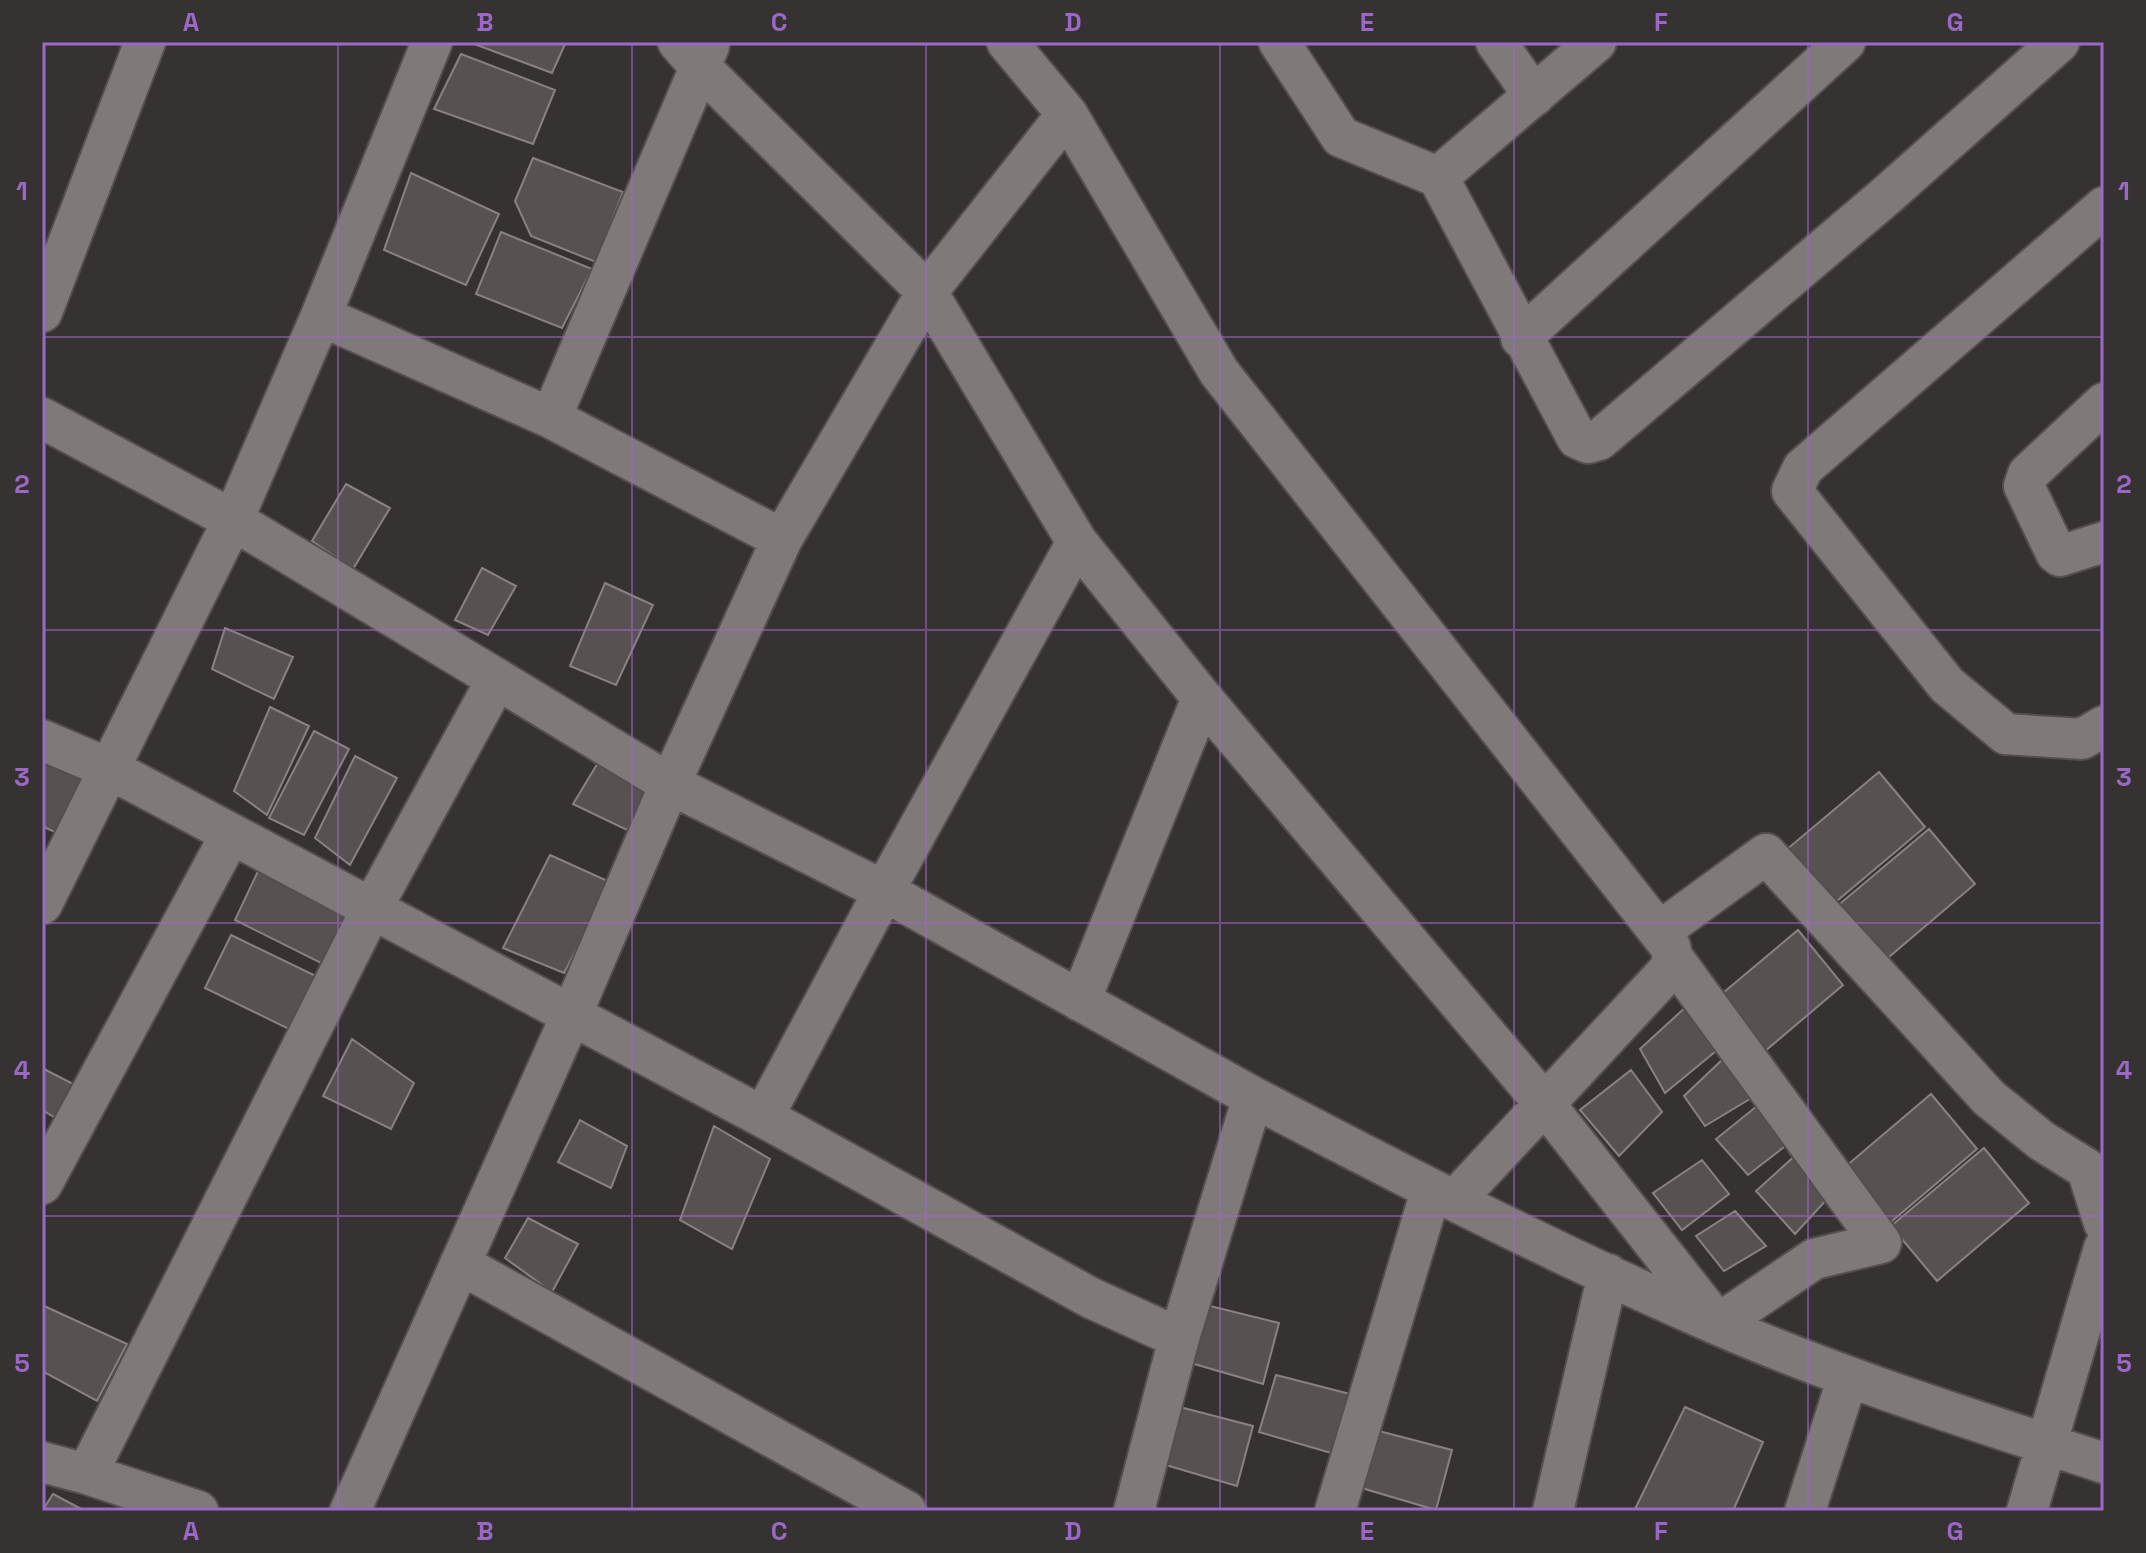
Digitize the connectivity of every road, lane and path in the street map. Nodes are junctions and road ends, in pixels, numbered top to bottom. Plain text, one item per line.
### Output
1 (145, 42) edge
2 (432, 42) edge
3 (1007, 42) edge
4 (1279, 42) edge
5 (1496, 42) edge
6 (1596, 42) edge
7 (1845, 42) edge
8 (2059, 42) edge
9 (696, 50) edge
10 (1534, 96) junction
11 (1067, 114) junction
12 (1438, 177) junction
13 (2104, 207) edge
14 (927, 292) junction
15 (42, 312) edge
16 (321, 316) junction
17 (1521, 338) junction
18 (2104, 403) edge
19 (42, 418) edge
20 (551, 418) junction
21 (233, 520) junction
22 (782, 539) junction
23 (1077, 542) junction
24 (2104, 542) edge
25 (497, 679) junction
26 (1202, 698) junction
27 (2104, 726) edge
28 (42, 740) edge
29 (110, 769) junction
30 (670, 784) junction
31 (231, 834) junction
32 (884, 891) junction
33 (42, 904) edge
34 (372, 908) junction
35 (1666, 945) junction
36 (1080, 1001) junction
37 (571, 1016) junction
38 (1253, 1097) junction
39 (1544, 1103) junction
40 (763, 1117) junction
41 (42, 1184) edge
42 (1443, 1195) junction
43 (2104, 1223) edge
44 (2104, 1248) edge
45 (460, 1264) junction
46 (1608, 1274) junction
47 (1718, 1324) junction
48 (1179, 1338) junction
49 (1848, 1377) junction
50 (2046, 1444) junction
51 (42, 1462) edge
52 (2104, 1463) edge
53 (87, 1474) junction
54 (149, 1503) edge
55 (361, 1508) edge
56 (198, 1511) edge
57 (906, 1511) edge
58 (1134, 1511) edge
59 (1335, 1511) edge
60 (1553, 1511) edge
61 (1805, 1511) edge
62 (2027, 1511) edge

1 - 15 street
2 - 16 street
3 - 11 street
4 - 12 street
5 - 10 street
6 - 10 street
7 - 17 street
8 - 17 street
9 - 14 street
9 - 20 street
10 - 12 street
11 - 14 street
11 - 35 street
12 - 17 street
13 - 27 street
14 - 22 street
14 - 23 street
16 - 20 street
16 - 21 street
18 - 24 street
19 - 21 street
20 - 22 street
21 - 25 street
21 - 29 street
22 - 30 street
23 - 26 street
23 - 32 street
25 - 30 street
25 - 34 street
26 - 36 street
26 - 39 street
28 - 29 street
29 - 31 street
29 - 33 street
30 - 32 street
30 - 37 street
31 - 34 street
31 - 41 street
32 - 36 street
32 - 40 street
34 - 37 street
34 - 53 street
35 - 39 street
35 - 43 street
35 - 47 street
36 - 38 street
37 - 40 street
37 - 45 street
38 - 42 street
38 - 48 street
39 - 42 street
39 - 47 street
40 - 48 street
42 - 46 street
42 - 59 street
44 - 50 street
45 - 55 street
45 - 57 street
46 - 47 street
46 - 60 street
47 - 49 street
48 - 58 street
49 - 50 street
49 - 61 street
50 - 52 street
50 - 62 street
51 - 53 street
53 - 54 street
54 - 56 street

